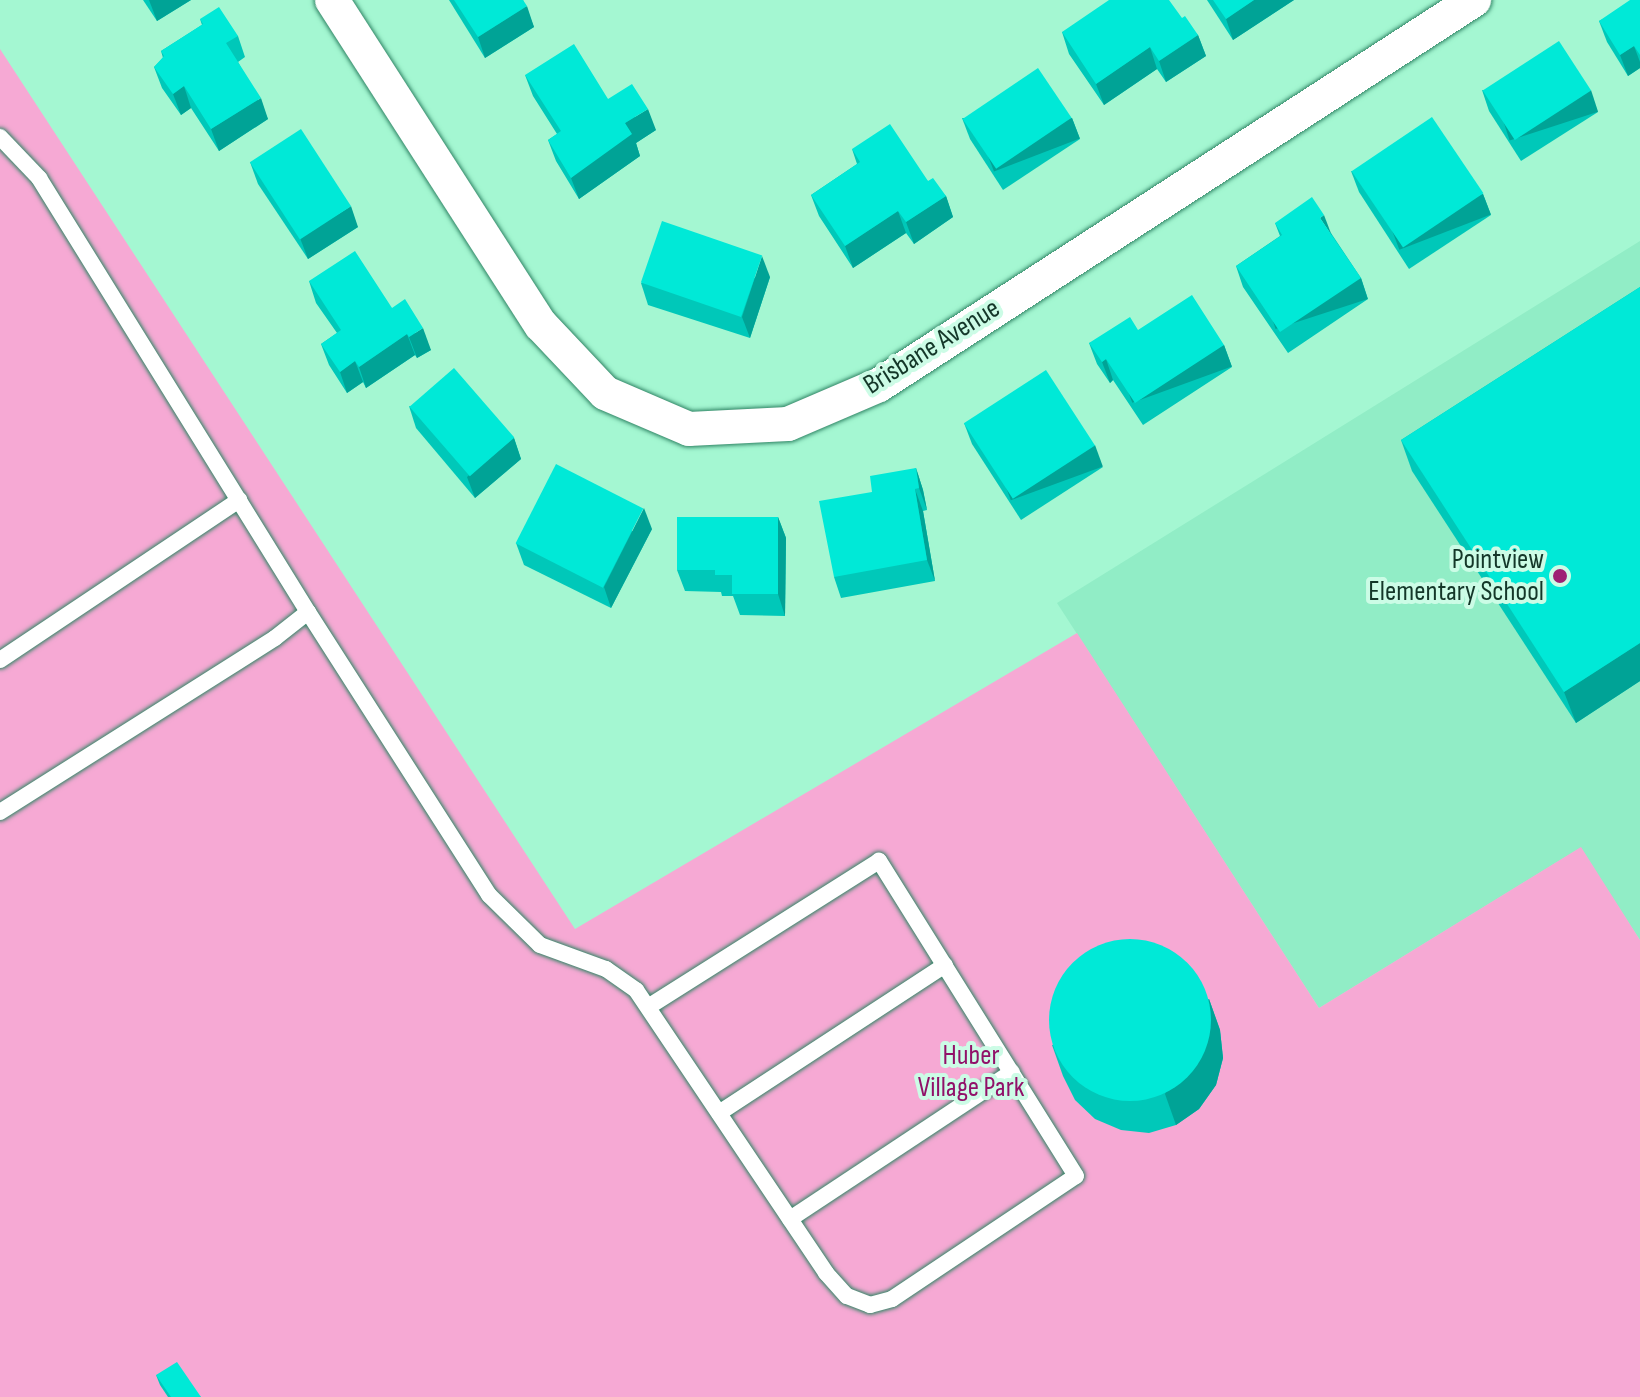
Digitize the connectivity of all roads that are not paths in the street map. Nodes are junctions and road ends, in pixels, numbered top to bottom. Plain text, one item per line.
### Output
1 (332, 0) edge
2 (1474, 0) edge
3 (0, 137) edge
4 (239, 500) junction
5 (308, 612) junction
6 (0, 660) edge
7 (0, 812) edge
8 (945, 965) junction
9 (648, 1007) junction
10 (1012, 1072) junction
11 (719, 1113) junction
12 (790, 1219) junction

1 - 2 street, Brisbane Avenue
3 - 4 lane
4 - 5 lane
4 - 6 lane
5 - 7 lane
5 - 9 lane
8 - 9 lane
8 - 10 lane
8 - 11 lane
9 - 11 lane
10 - 12 lane
10 - 12 lane
11 - 12 lane

